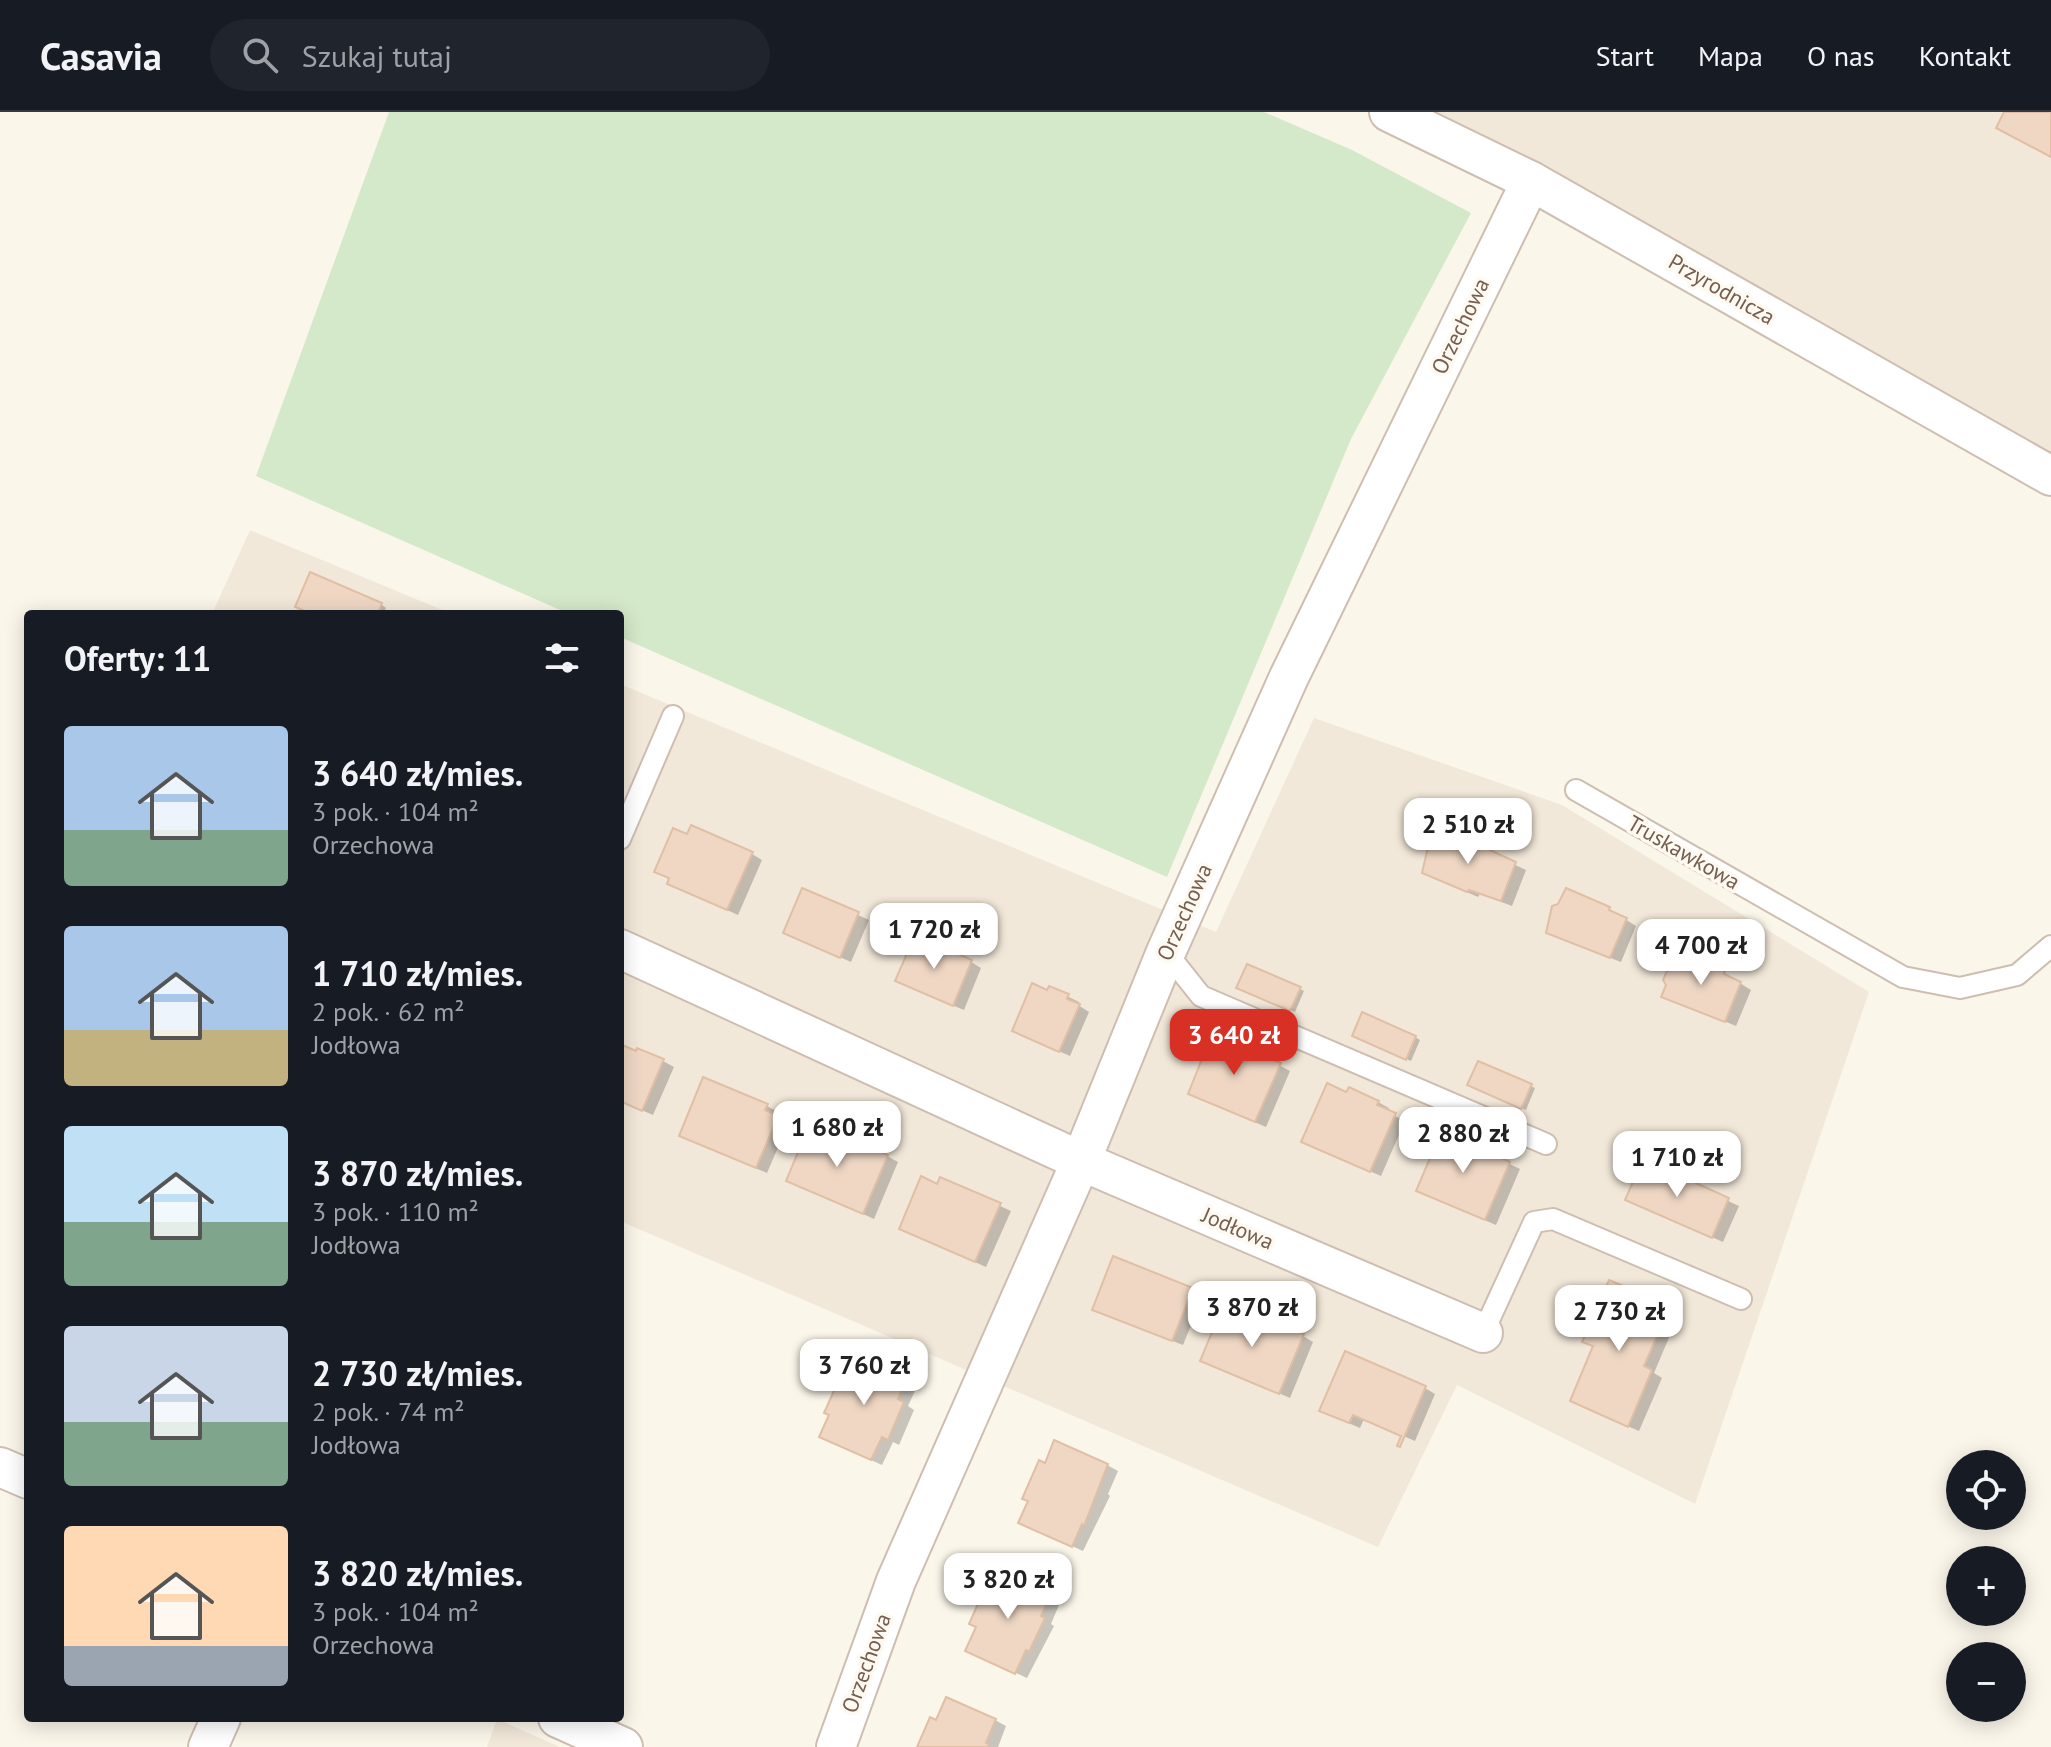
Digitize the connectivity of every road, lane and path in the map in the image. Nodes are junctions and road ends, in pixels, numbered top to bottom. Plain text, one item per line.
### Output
1 (1389, 112) edge
2 (1531, 181) junction
3 (2051, 476) edge
4 (673, 716) dead end
5 (1576, 790) dead end
6 (624, 830) edge
7 (2051, 946) edge
8 (624, 951) edge
9 (1166, 952) junction
10 (1546, 1144) dead end
11 (1081, 1161) junction
12 (1741, 1299) dead end
13 (1483, 1333) joint
14 (0, 1467) edge
15 (24, 1477) edge
16 (219, 1722) edge
17 (567, 1722) edge
18 (208, 1747) edge
19 (623, 1747) edge
20 (836, 1747) edge

1 - 2 street, Przyrodnicza
2 - 3 street, Przyrodnicza
2 - 9 street, Orzechowa
4 - 6 lane
5 - 7 lane, Truskawkowa
8 - 11 street, Jodłowa
9 - 10 lane
9 - 11 street, Orzechowa
11 - 13 street, Jodłowa
11 - 20 street, Orzechowa
12 - 13 lane
14 - 15 street
16 - 18 street
17 - 19 street

